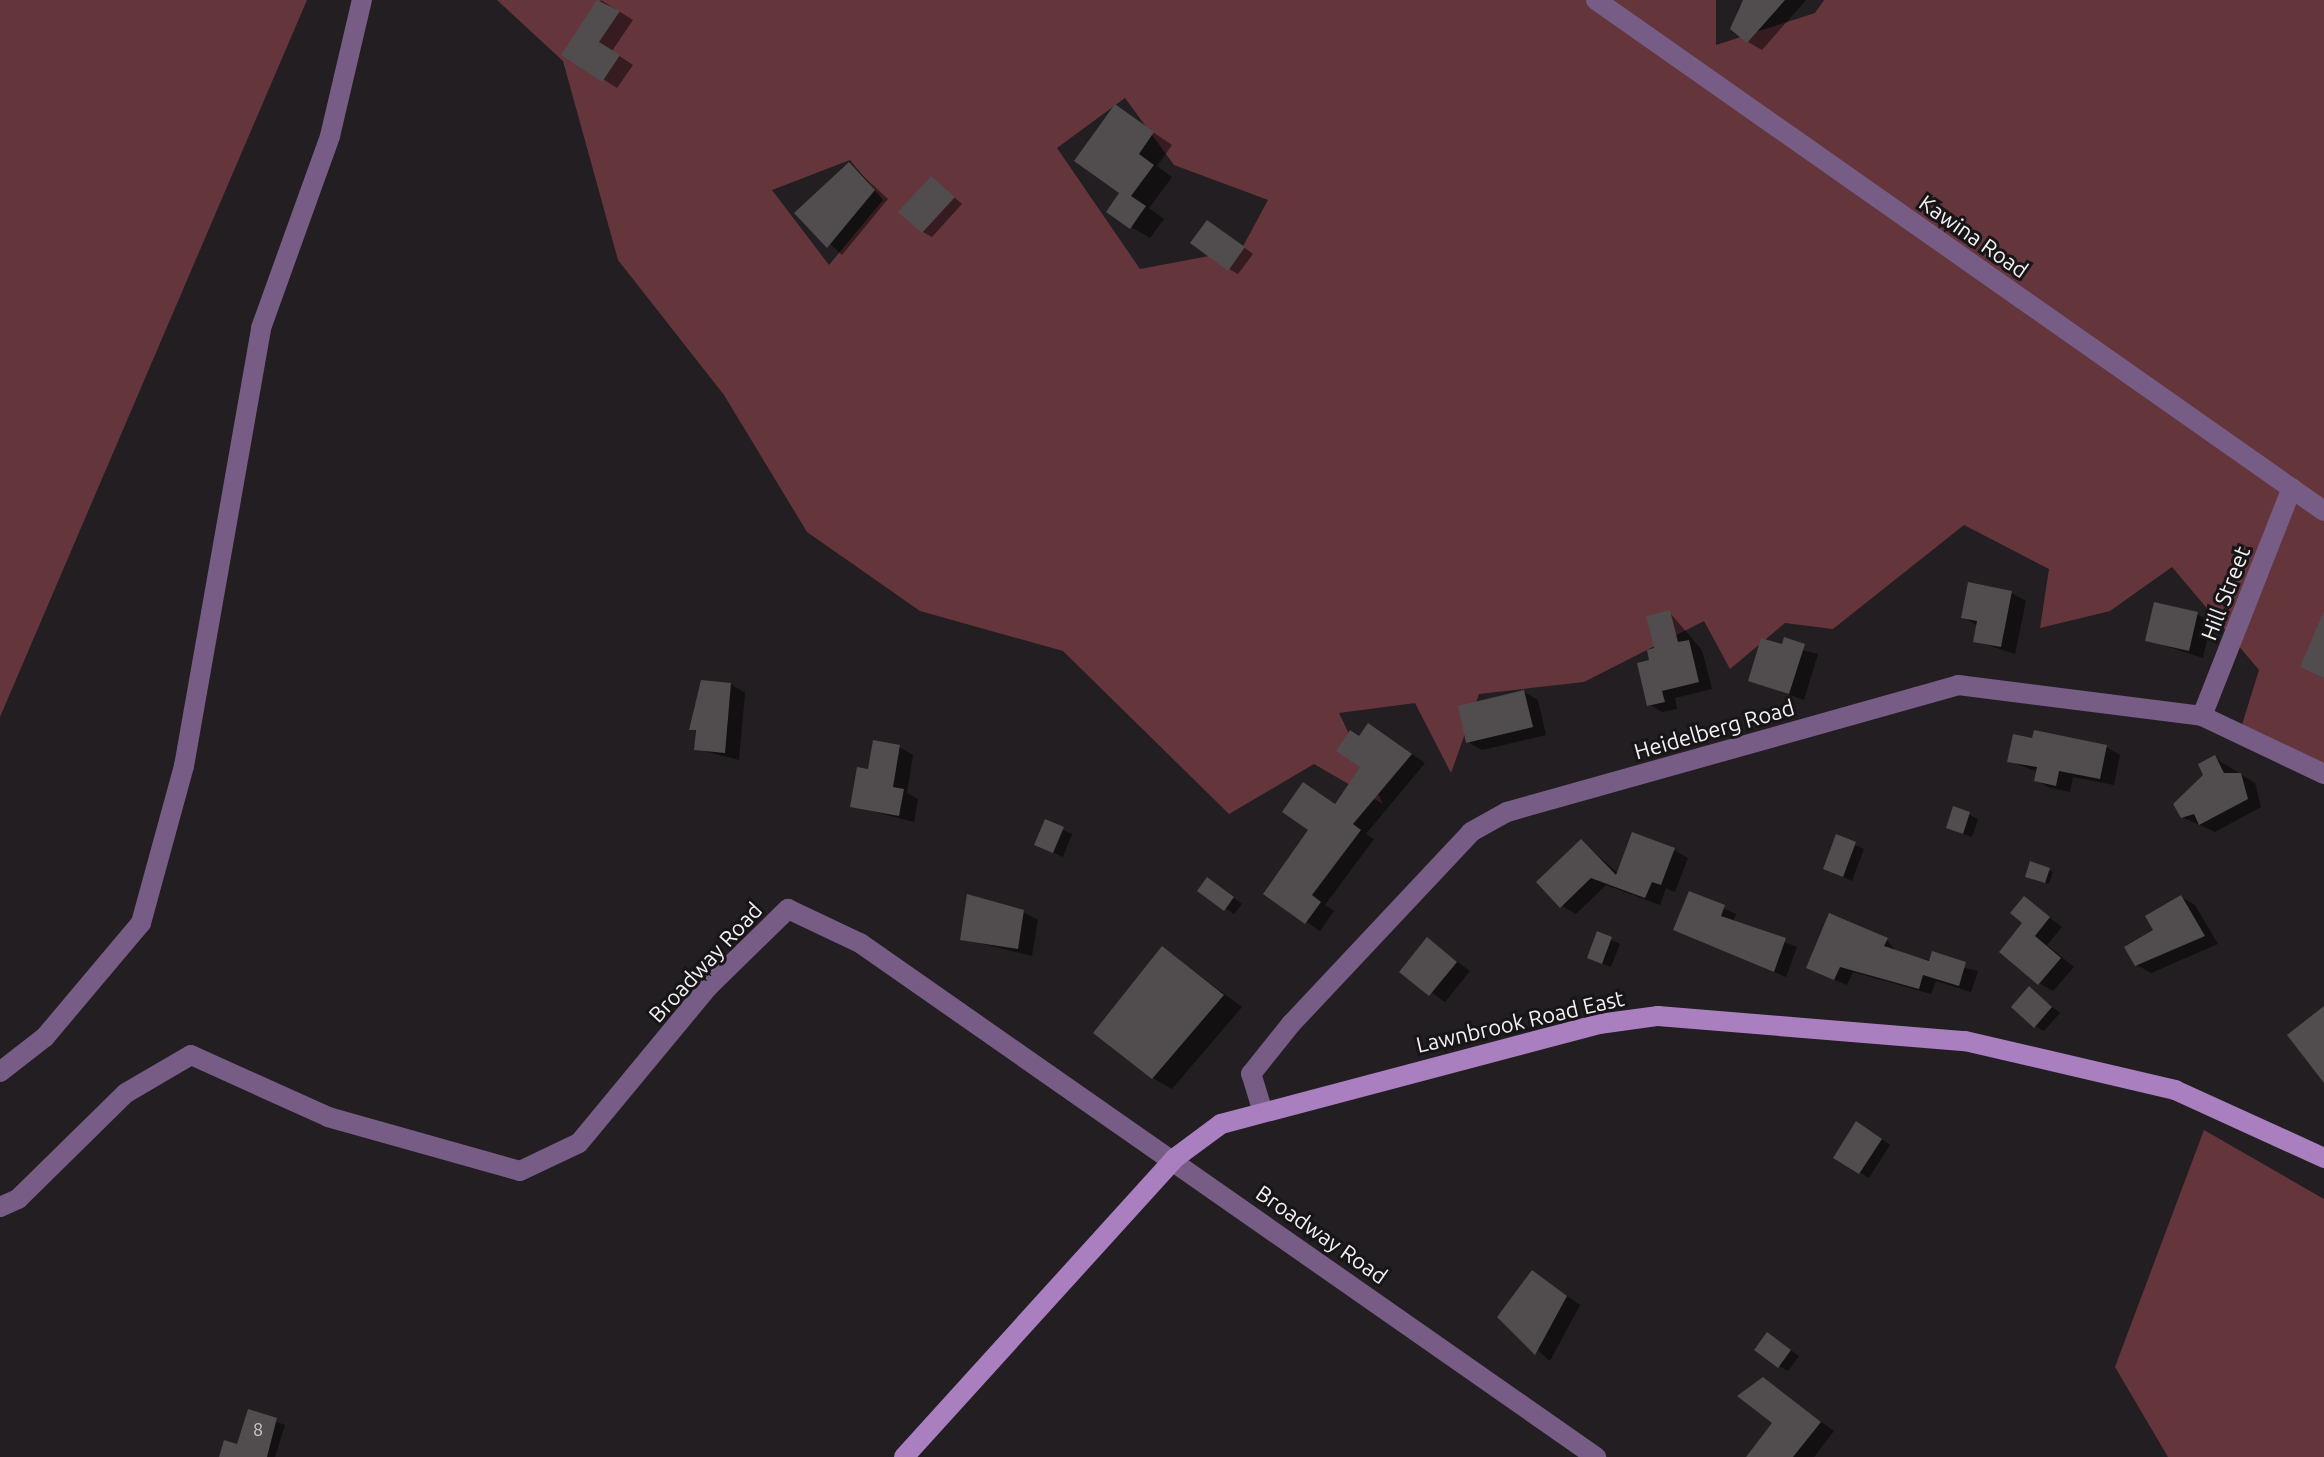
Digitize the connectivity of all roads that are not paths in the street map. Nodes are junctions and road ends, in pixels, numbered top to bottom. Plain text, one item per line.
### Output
1 (362, 0) edge
2 (1596, 0) edge
3 (2292, 488) junction
4 (2324, 511) edge
5 (2202, 716) junction
6 (2324, 774) edge
7 (0, 1072) edge
8 (1262, 1109) junction
9 (1175, 1158) junction
10 (2324, 1158) edge
11 (0, 1207) edge
12 (904, 1457) edge
13 (1596, 1457) edge

1 - 7 street
2 - 3 street, Kawina Road
3 - 4 street, Kawina Road
3 - 5 street, Hill Street
5 - 6 street, Heidelberg Road
5 - 8 street, Heidelberg Road
8 - 9 street, Lawnbrook Road East
8 - 10 street, Lawnbrook Road East
9 - 11 street, Broadway Road
9 - 12 street, Lawnbrook Road East
9 - 13 street, Broadway Road

